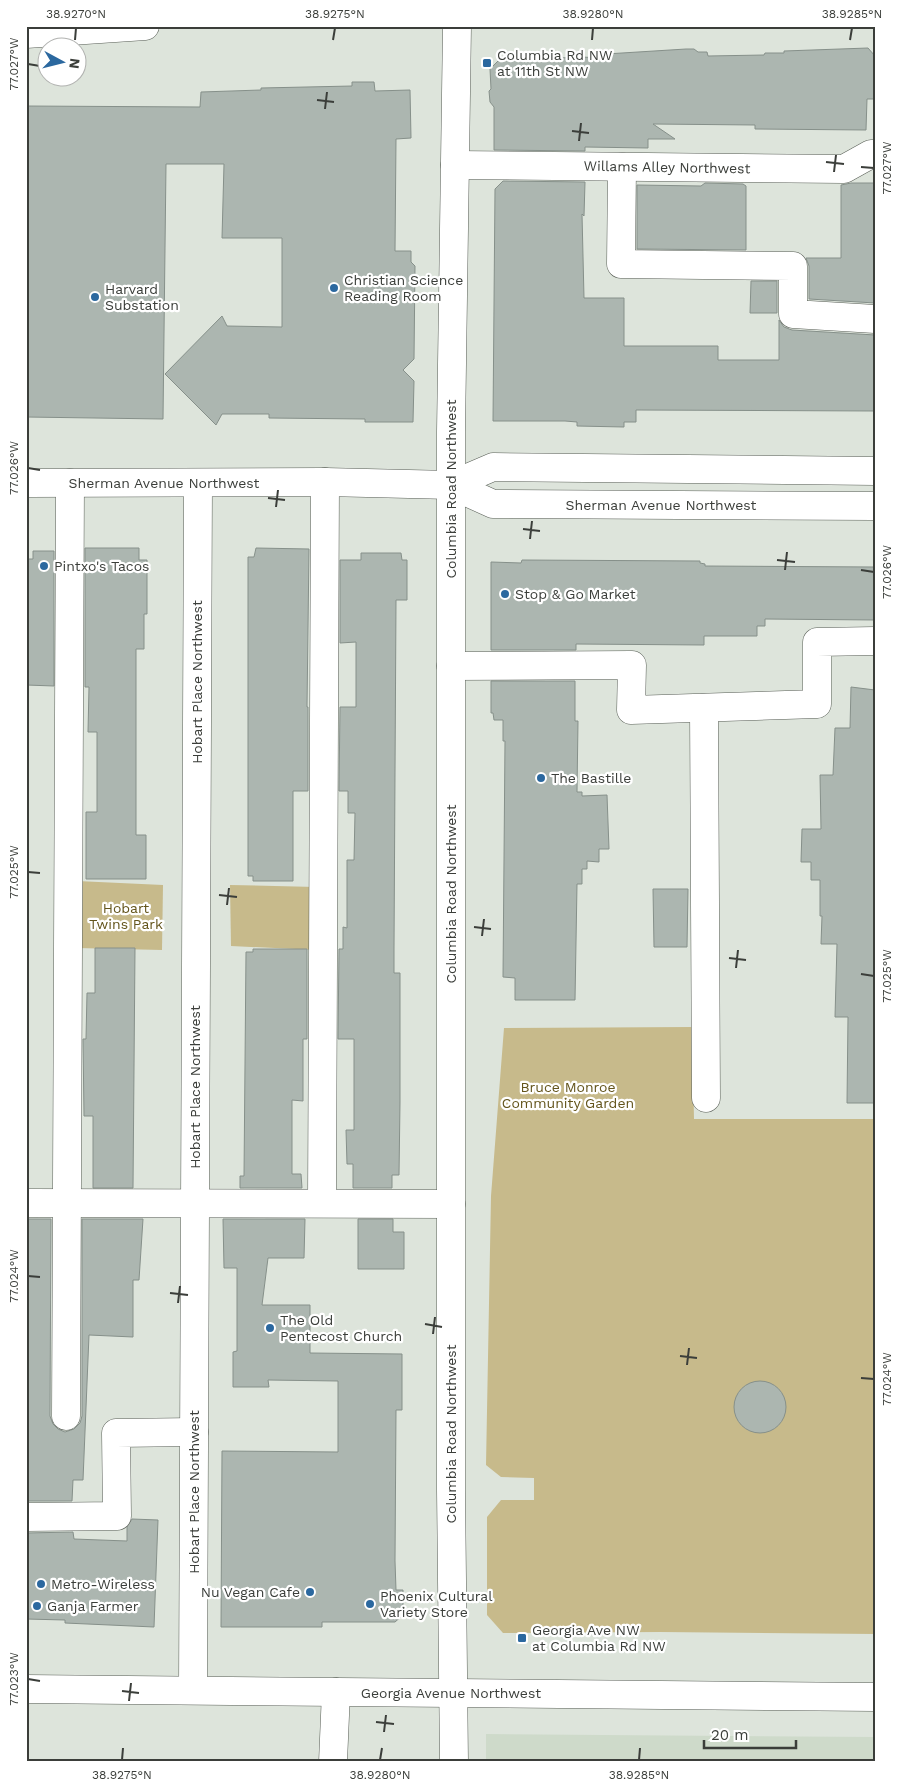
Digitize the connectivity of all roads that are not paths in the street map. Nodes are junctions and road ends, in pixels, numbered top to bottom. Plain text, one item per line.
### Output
1 (145, 26) edge
2 (457, 26) edge
3 (26, 34) edge
4 (875, 154) edge
5 (455, 165) junction
6 (622, 167) junction
7 (875, 319) edge
8 (875, 471) edge
9 (325, 482) junction
10 (26, 483) edge
11 (70, 483) junction
12 (198, 483) junction
13 (451, 485) junction
14 (875, 506) edge
15 (875, 641) edge
16 (451, 666) junction
17 (704, 708) junction
18 (706, 1098) dead end
19 (26, 1203) edge
20 (68, 1203) junction
21 (195, 1203) junction
22 (322, 1204) junction
23 (451, 1204) junction
24 (66, 1416) dead end
25 (194, 1432) junction
26 (26, 1517) edge
27 (26, 1689) edge
28 (193, 1690) junction
29 (336, 1692) junction
30 (452, 1693) junction
31 (875, 1697) edge
32 (333, 1762) edge
33 (454, 1762) edge

1 - 3 main road
2 - 5 main road, Columbia Road Northwest
4 - 6 main road, Willams Alley Northwest
5 - 6 main road, Willams Alley Northwest
5 - 13 main road, Columbia Road Northwest
6 - 7 main road
8 - 13 main road, Sherman Avenue Northwest
9 - 12 main road, Sherman Avenue Northwest
9 - 13 main road, Sherman Avenue Northwest
9 - 22 main road
10 - 11 main road, Sherman Avenue Northwest
11 - 12 main road, Sherman Avenue Northwest
11 - 20 main road
12 - 21 main road, Hobart Place Northwest
13 - 14 main road, Sherman Avenue Northwest
13 - 16 main road, Columbia Road Northwest
15 - 17 main road
16 - 17 main road
16 - 23 main road, Columbia Road Northwest
17 - 18 main road
19 - 20 main road
20 - 21 main road
20 - 24 main road
21 - 22 main road
21 - 25 main road, Hobart Place Northwest
22 - 23 main road
23 - 30 main road, Columbia Road Northwest
25 - 26 main road
25 - 28 main road, Hobart Place Northwest
27 - 28 main road, Georgia Avenue Northwest
28 - 29 main road, Georgia Avenue Northwest
29 - 30 main road, Georgia Avenue Northwest
29 - 32 main road
30 - 31 main road, Georgia Avenue Northwest
30 - 33 main road, Columbia Road Northwest

